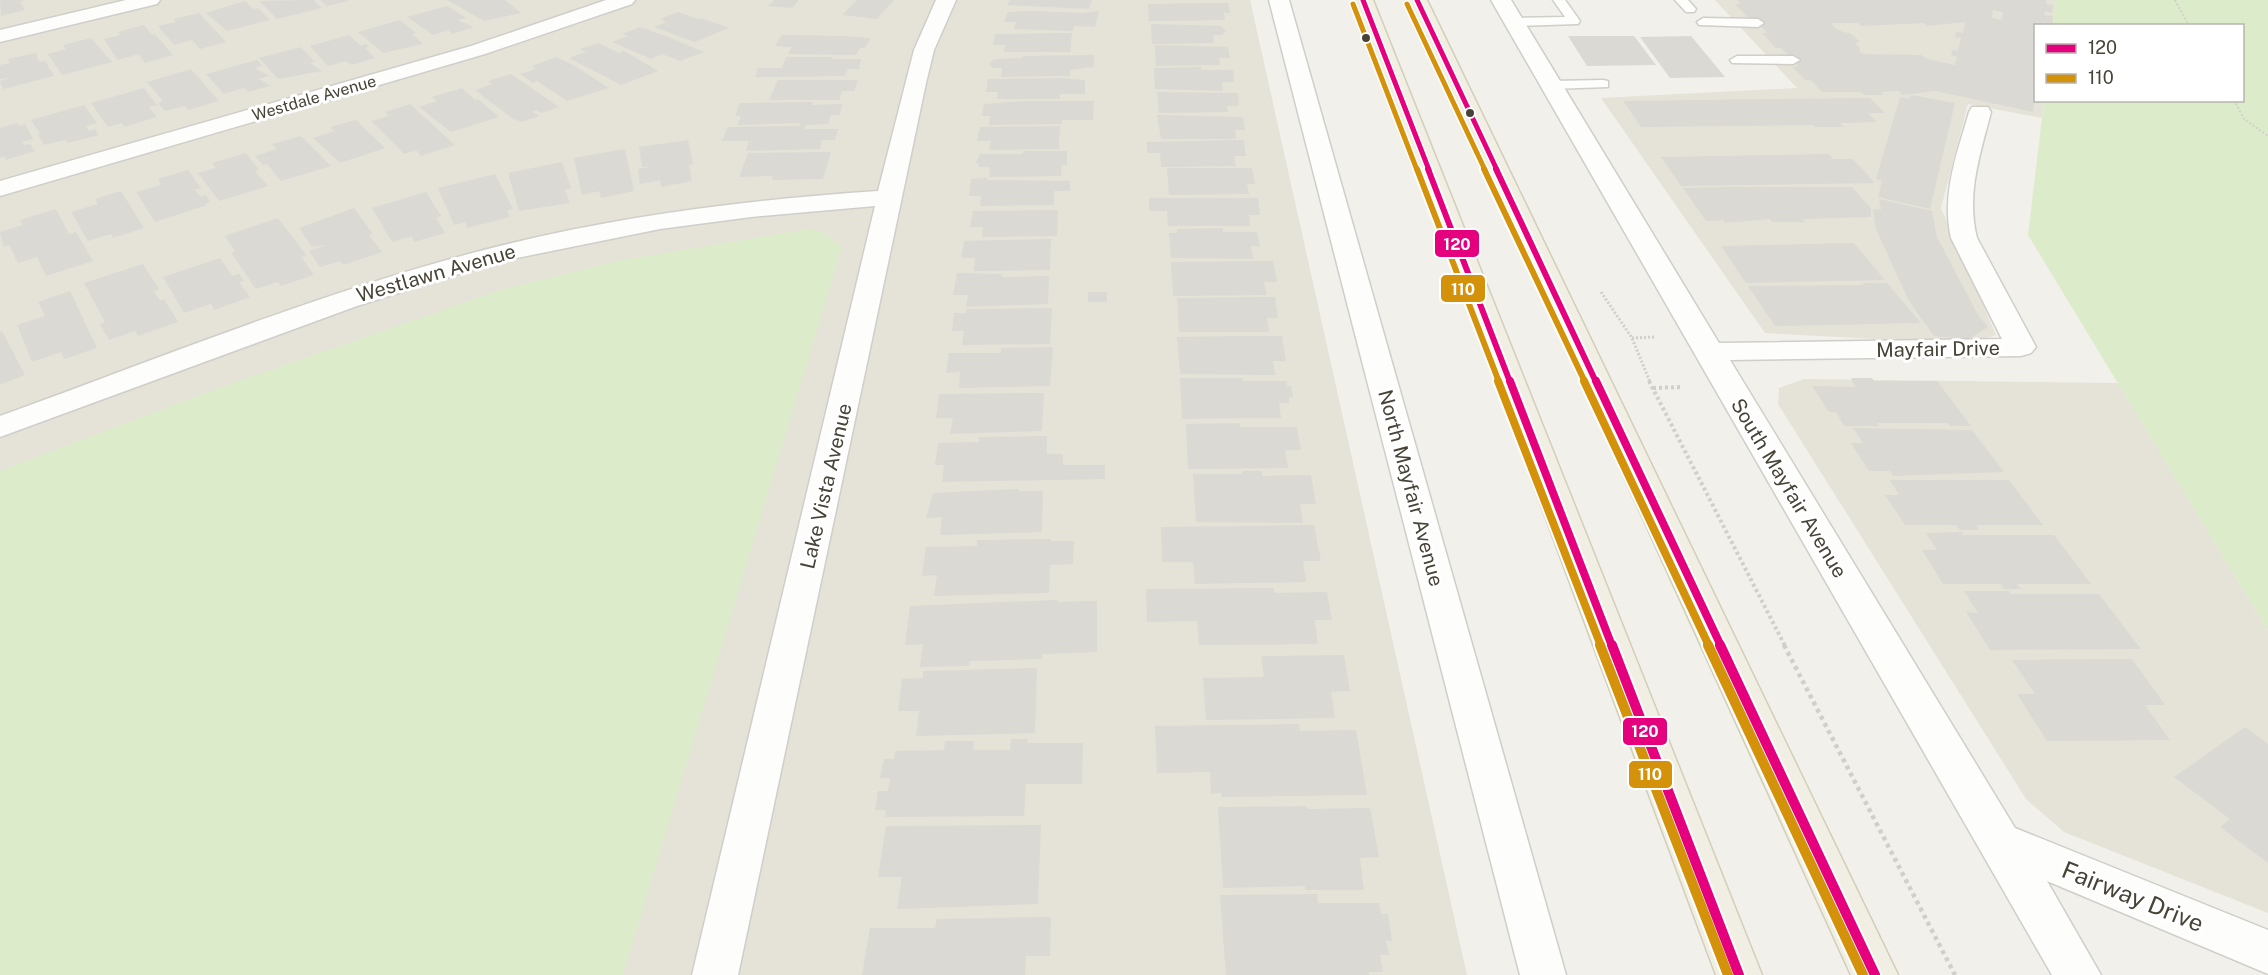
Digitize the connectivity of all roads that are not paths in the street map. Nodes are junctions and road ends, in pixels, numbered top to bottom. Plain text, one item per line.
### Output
1 (150, 0) edge
2 (625, 0) edge
3 (946, 0) edge
4 (1279, 0) edge
5 (1363, 0) edge
6 (1417, 0) edge
7 (1559, 0) edge
8 (1508, 11) edge
9 (1702, 22) dead end
10 (1758, 23) dead end
11 (0, 36) edge
12 (1737, 60) dead end
13 (1793, 60) dead end
14 (1603, 84) dead end
15 (1551, 85) junction
16 (1980, 112) dead end
17 (0, 189) edge
18 (891, 198) junction
19 (1709, 352) junction
20 (0, 426) edge
21 (1999, 841) junction
22 (2268, 952) edge
23 (715, 975) edge
24 (1543, 975) edge
25 (1738, 975) edge
26 (1875, 975) edge
27 (2078, 975) edge

1 - 11 street
2 - 17 street, Westdale Avenue
3 - 18 street, Lake Vista Avenue
4 - 24 street, North Mayfair Avenue
5 - 25 main road
6 - 26 main road
7 - 8 lane
8 - 15 street, South Mayfair Avenue
9 - 10 lane
12 - 13 lane
14 - 15 lane
15 - 19 street, South Mayfair Avenue
16 - 19 street, Mayfair Drive
18 - 20 street, Westlawn Avenue
18 - 23 street, Lake Vista Avenue
19 - 21 street, South Mayfair Avenue
21 - 22 street, Fairway Drive
21 - 27 street, South Mayfair Avenue

